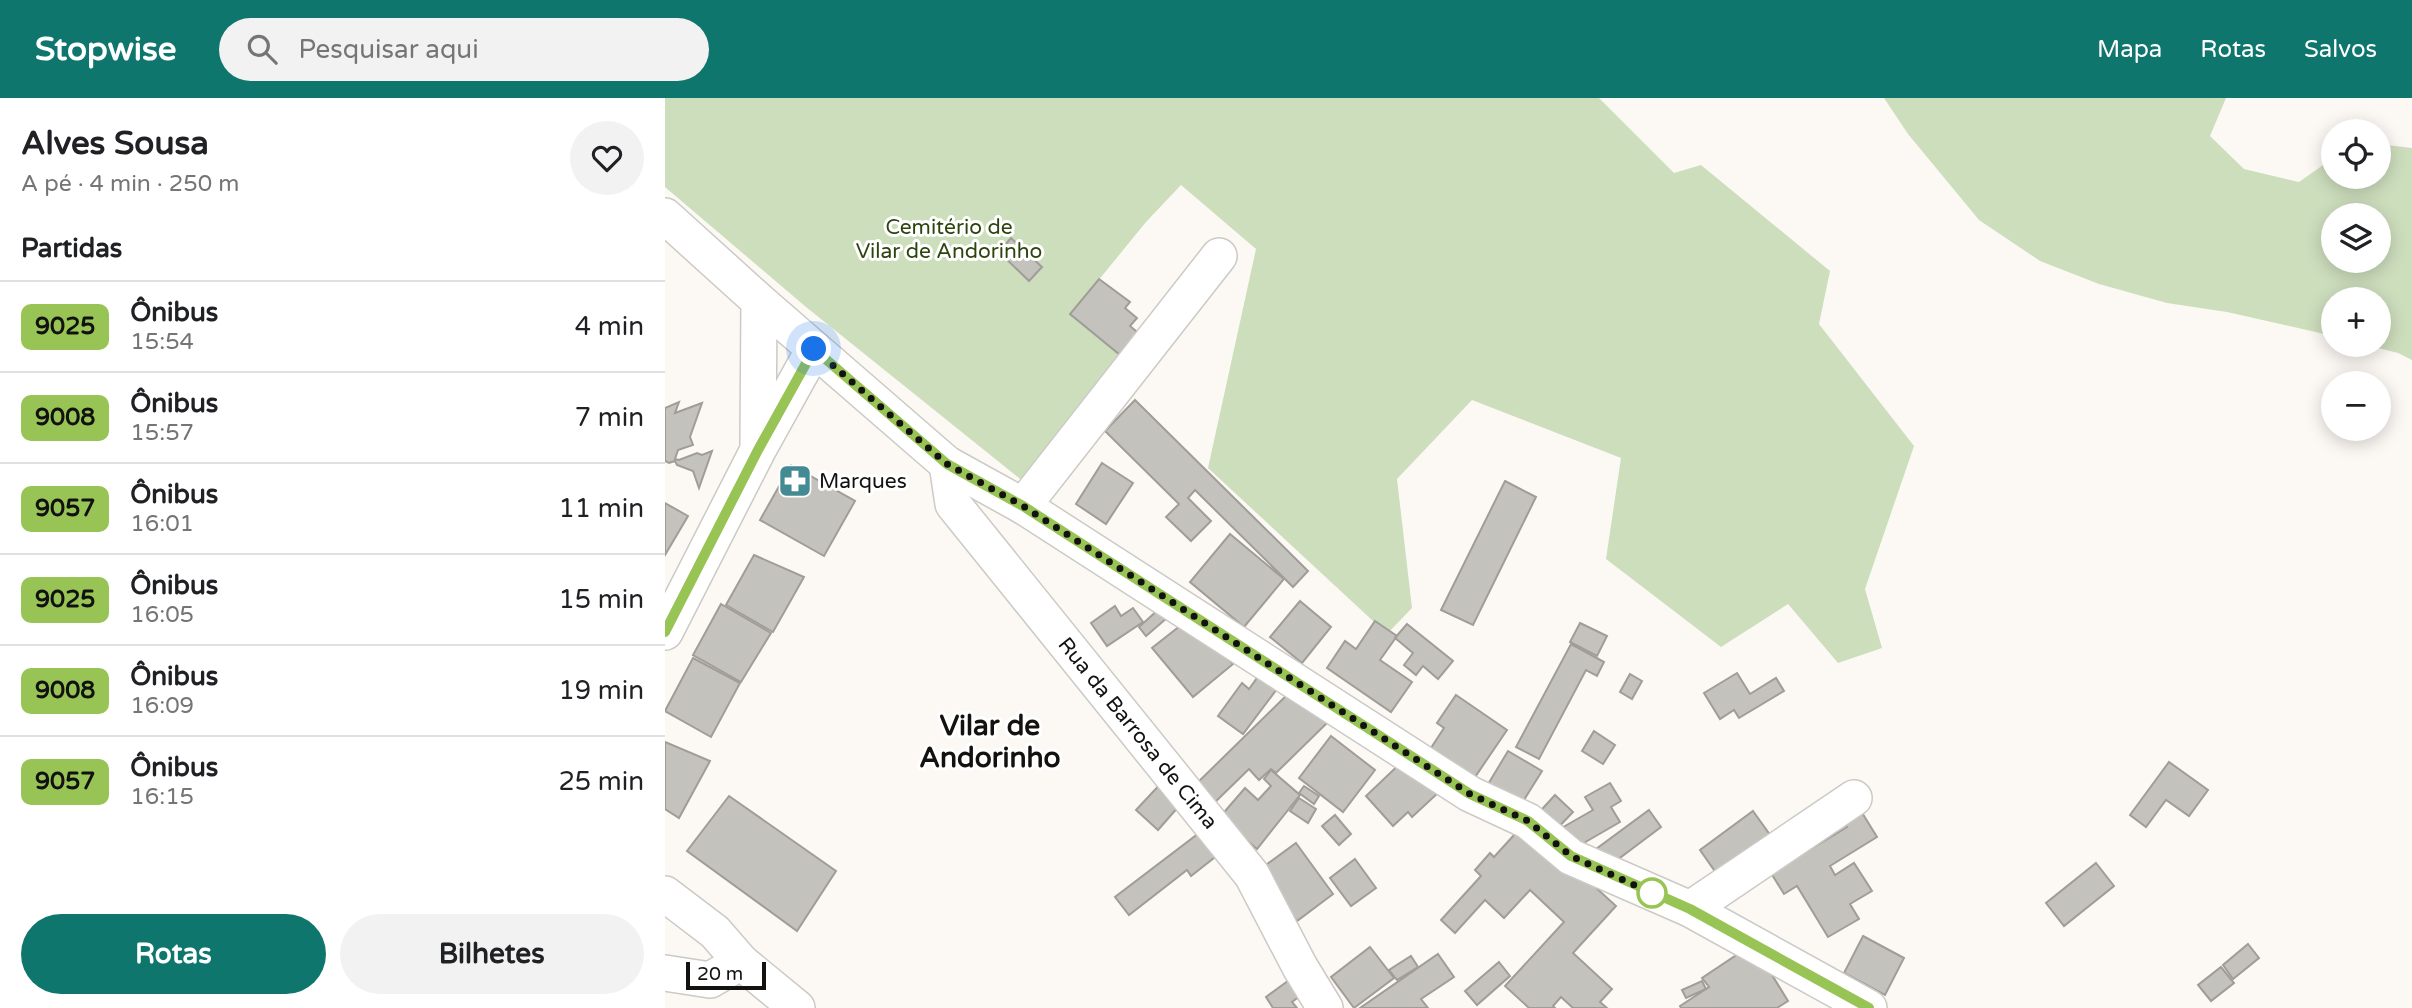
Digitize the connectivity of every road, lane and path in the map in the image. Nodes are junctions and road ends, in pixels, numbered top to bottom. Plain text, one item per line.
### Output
1 (665, 216) edge
2 (1219, 256) dead end
3 (759, 301) junction
4 (814, 349) junction
5 (758, 450) junction
6 (947, 464) junction
7 (1023, 506) junction
8 (665, 632) edge
9 (1854, 798) dead end
10 (665, 894) edge
11 (1690, 909) junction
12 (741, 962) junction
13 (665, 973) edge
14 (797, 1008) edge
15 (1325, 1008) edge
16 (1870, 1008) edge

1 - 3 street
2 - 7 street
3 - 4 street
3 - 5 street
4 - 5 street
4 - 6 street
5 - 8 street
6 - 7 street
6 - 15 street, Rua da Barrosa de Cima
7 - 11 street
9 - 11 street
10 - 12 street
11 - 16 street
12 - 13 street
12 - 14 street

